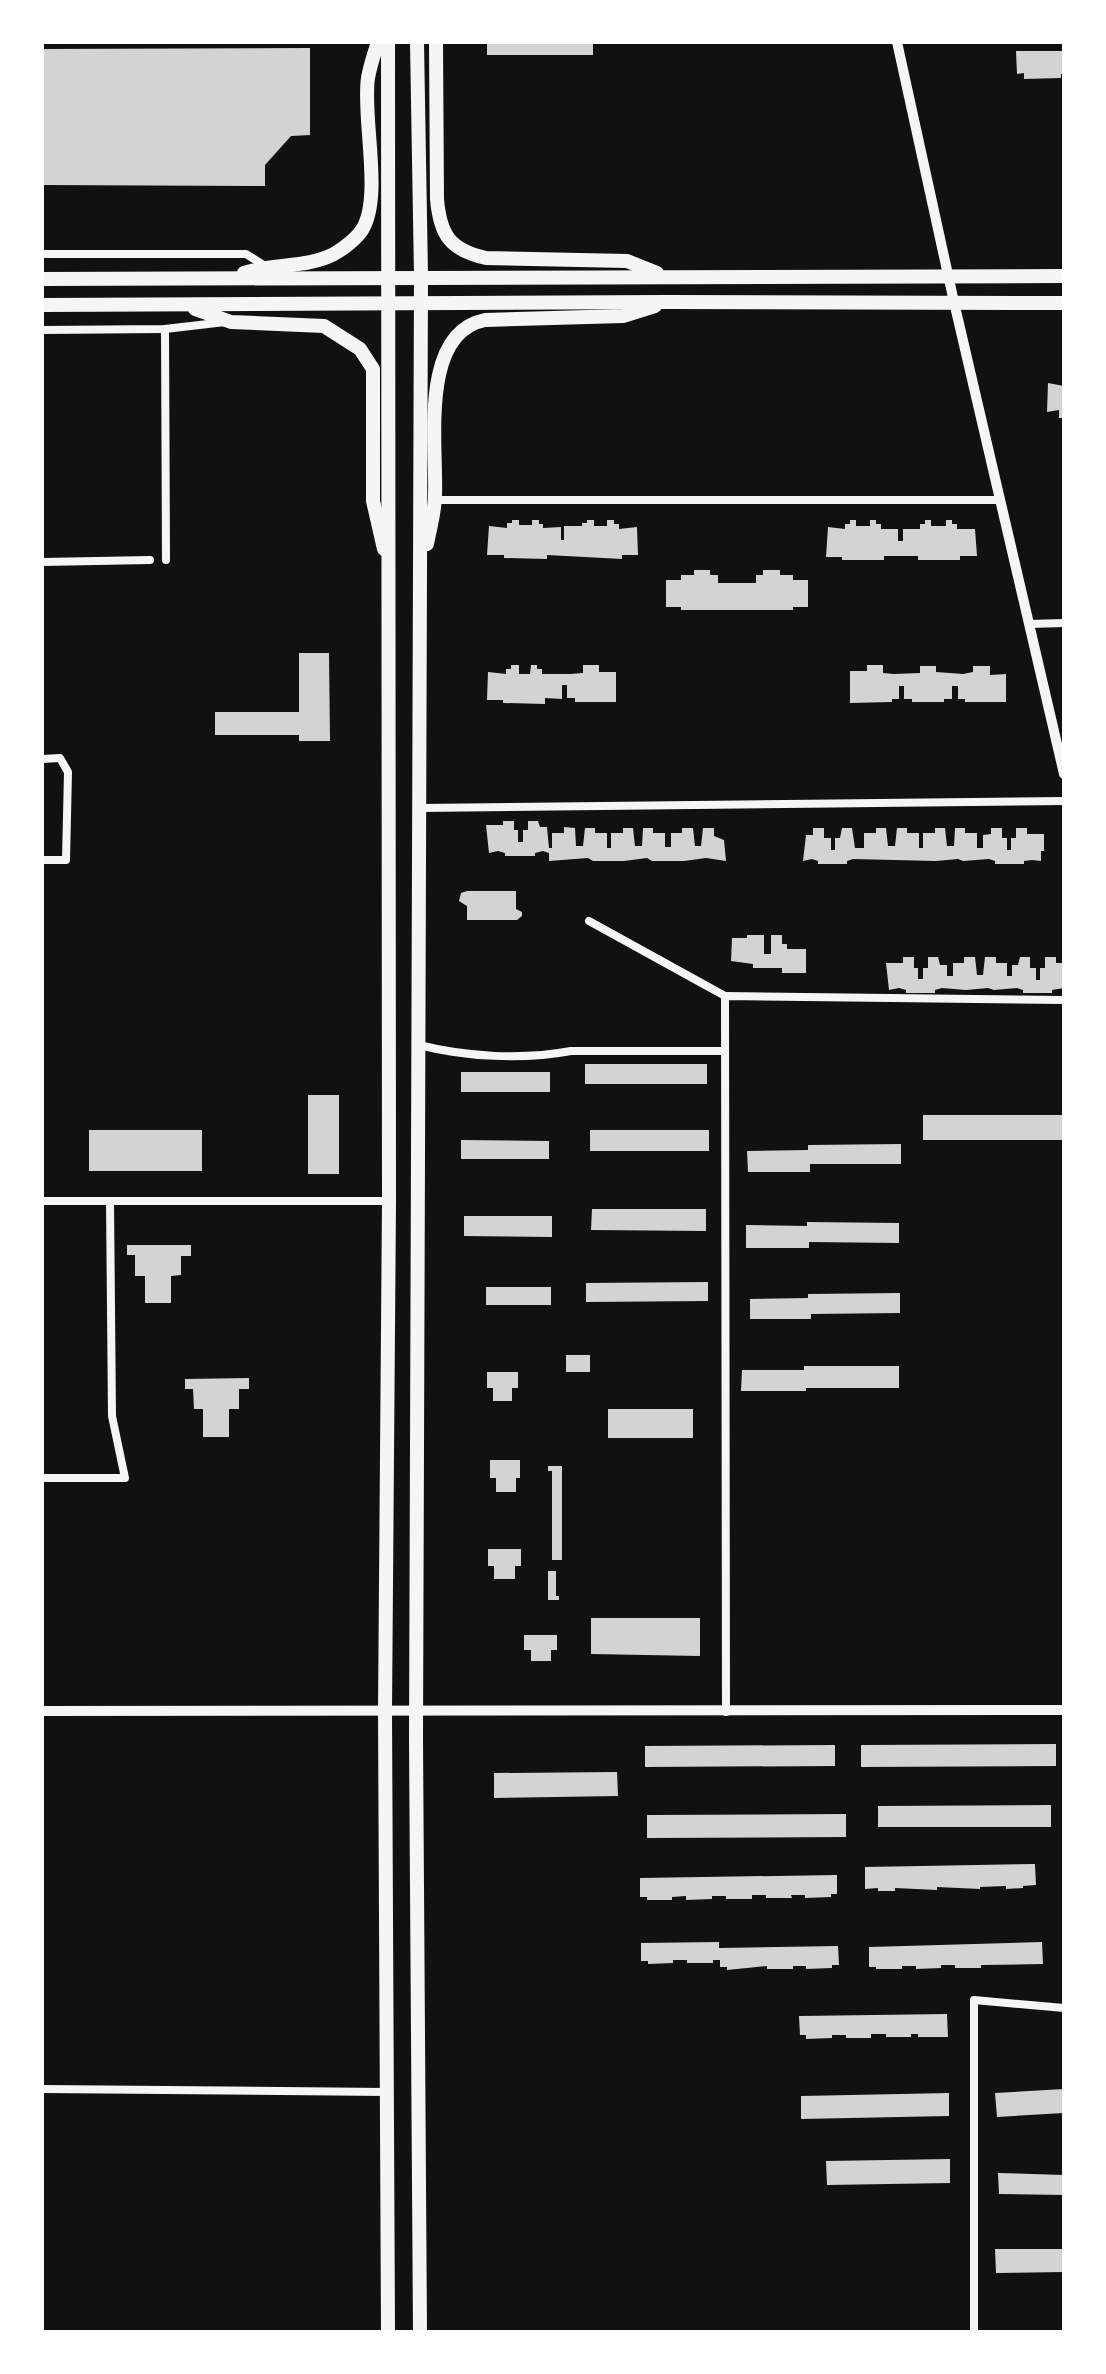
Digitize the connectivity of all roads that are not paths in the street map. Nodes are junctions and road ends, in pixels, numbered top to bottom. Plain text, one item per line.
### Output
1 (378, 42) edge
2 (388, 42) edge
3 (417, 42) edge
4 (436, 42) edge
5 (897, 42) edge
6 (42, 254) edge
7 (265, 266) junction
8 (421, 276) junction
9 (665, 276) junction
10 (1064, 276) edge
11 (235, 277) junction
12 (387, 277) junction
13 (949, 277) junction
14 (42, 279) edge
15 (666, 302) junction
16 (954, 302) junction
17 (1064, 303) edge
18 (181, 304) junction
19 (387, 304) junction
20 (421, 304) junction
21 (42, 305) edge
22 (231, 322) junction
23 (165, 329) junction
24 (42, 330) edge
25 (435, 500) junction
26 (1000, 500) junction
27 (150, 560) dead end
28 (166, 560) dead end
29 (42, 562) edge
30 (421, 576) junction
31 (390, 577) junction
32 (1064, 623) edge
33 (1029, 624) junction
34 (42, 759) edge
35 (1064, 774) edge
36 (1064, 801) edge
37 (421, 808) junction
38 (42, 860) edge
39 (589, 921) dead end
40 (725, 996) junction
41 (1064, 1000) edge
42 (419, 1045) junction
43 (725, 1051) junction
44 (42, 1201) edge
45 (110, 1201) junction
46 (389, 1201) junction
47 (42, 1478) edge
48 (1064, 1710) edge
49 (42, 1711) edge
50 (385, 1711) junction
51 (417, 1712) junction
52 (726, 1712) junction
53 (1064, 2008) edge
54 (42, 2089) edge
55 (387, 2092) junction
56 (388, 2332) edge
57 (420, 2332) edge
58 (974, 2332) edge

1 - 7 main road
2 - 12 main road
3 - 8 main road
4 - 9 main road
5 - 13 street
6 - 7 street
7 - 11 main road
8 - 9 main road
8 - 12 main road
8 - 20 main road
9 - 13 main road
10 - 13 main road
11 - 12 main road
11 - 14 main road
12 - 19 main road
13 - 16 street
15 - 16 main road
15 - 20 main road
15 - 25 main road
16 - 17 main road
16 - 26 street
18 - 19 main road
18 - 21 main road
18 - 22 main road
19 - 20 main road
19 - 31 main road
20 - 30 main road
22 - 23 street
22 - 31 main road
23 - 24 street
23 - 28 street
25 - 26 street
25 - 30 main road
26 - 33 street
27 - 29 street
30 - 37 main road
31 - 46 main road
32 - 33 street
33 - 35 street
34 - 38 street
36 - 37 street
37 - 42 main road
39 - 40 street
40 - 41 street
40 - 43 street
42 - 43 street
42 - 51 main road
43 - 52 street
44 - 45 street
45 - 46 street
45 - 47 street
46 - 50 main road
48 - 52 street
49 - 50 street
50 - 51 street
50 - 55 main road
51 - 52 street
51 - 57 main road
53 - 58 street
54 - 55 street
55 - 56 main road

